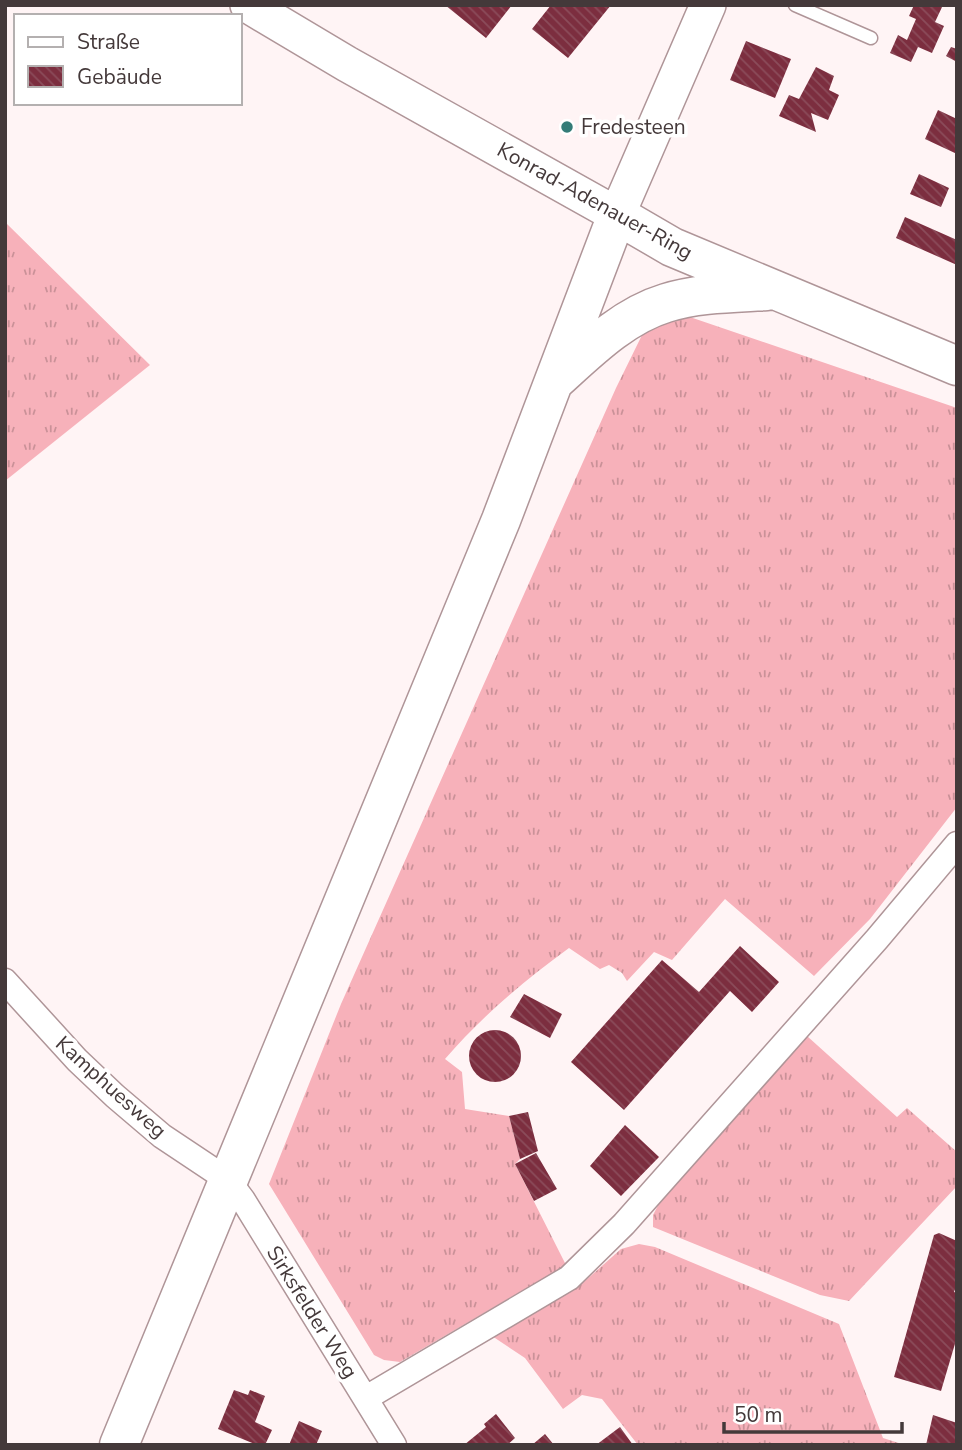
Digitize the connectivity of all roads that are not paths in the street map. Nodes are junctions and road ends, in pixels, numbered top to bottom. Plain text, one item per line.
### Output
1 (248, 5) edge
2 (708, 5) edge
3 (794, 5) edge
4 (871, 38) dead end
5 (617, 215) junction
6 (775, 290) junction
7 (957, 366) edge
8 (552, 383) junction
9 (957, 844) edge
10 (5, 981) edge
11 (228, 1180) junction
12 (366, 1398) junction
13 (119, 1445) edge
14 (394, 1445) edge

1 - 5 main road, Konrad-Adenauer-Ring
2 - 5 main road
3 - 4 lane
5 - 6 main road, Konrad-Adenauer-Ring
5 - 8 main road
6 - 7 main road, Konrad-Adenauer-Ring
6 - 8 main road
8 - 11 main road
9 - 12 street
10 - 11 street, Kamphuesweg
11 - 12 street, Sirksfelder Weg
11 - 13 main road
12 - 14 street, Sirksfelder Weg

